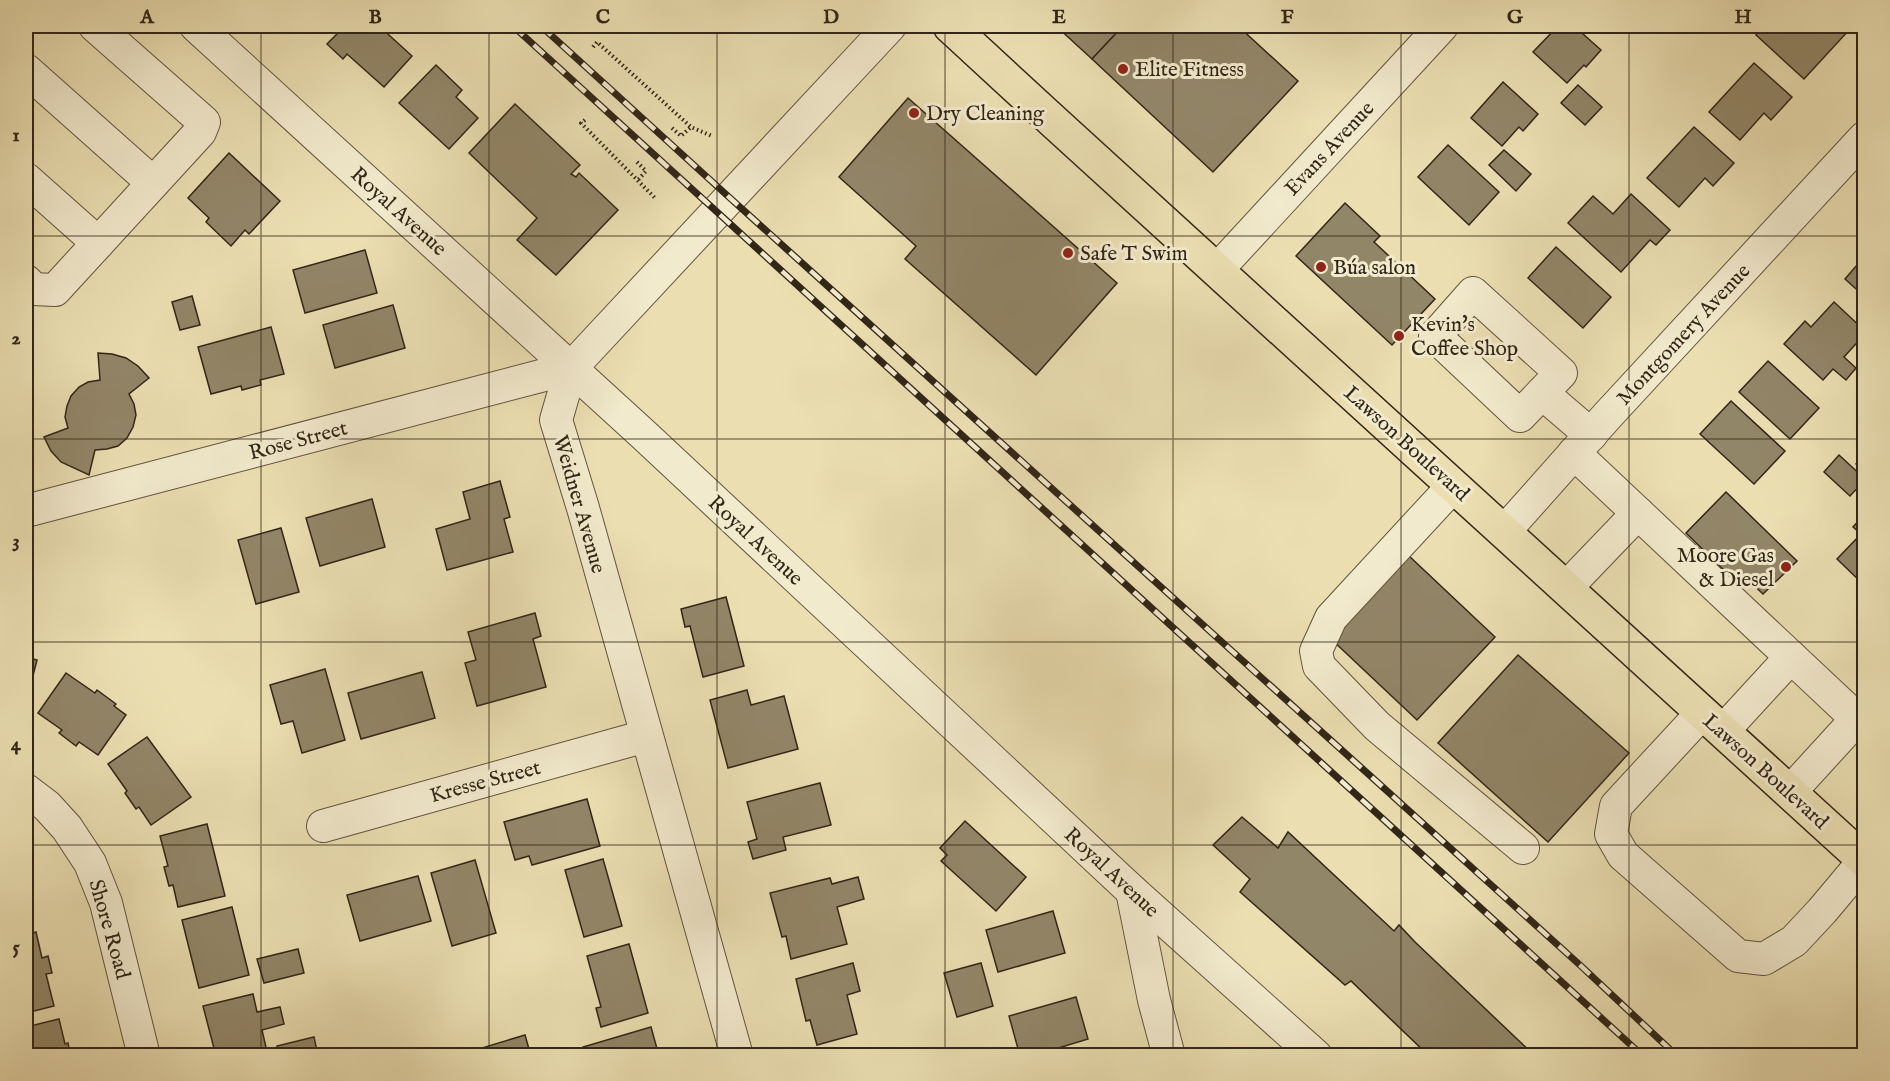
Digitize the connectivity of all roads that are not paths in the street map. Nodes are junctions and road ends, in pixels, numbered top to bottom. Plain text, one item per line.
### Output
1 (95, 26) edge
2 (196, 26) edge
3 (890, 26) edge
4 (950, 26) edge
5 (1442, 26) edge
6 (26, 70) edge
7 (1864, 138) edge
8 (26, 179) edge
9 (153, 183) junction
10 (98, 243) junction
11 (1217, 270) junction
12 (26, 281) edge
13 (571, 368) junction
14 (1542, 393) dead end
15 (1582, 444) junction
16 (1453, 486) junction
17 (26, 511) edge
18 (1638, 513) junction
19 (1504, 532) junction
20 (1566, 588) junction
21 (1791, 657) junction
22 (1861, 715) edge
23 (1713, 722) junction
24 (646, 736) junction
25 (26, 790) edge
26 (1790, 792) junction
27 (323, 826) dead end
28 (1523, 848) dead end
29 (1864, 861) edge
30 (1132, 891) junction
31 (144, 1056) edge
32 (737, 1056) edge
33 (1169, 1056) edge
34 (1317, 1056) edge

1 - 9 street
2 - 13 street, Royal Avenue
3 - 13 street, Weidner Avenue
4 - 11 main road, Lawson Boulevard
5 - 11 street, Evans Avenue
6 - 9 street
7 - 15 street, Montgomery Avenue
8 - 10 street
9 - 10 street
10 - 12 street
11 - 16 main road, Lawson Boulevard
13 - 17 street, Rose Street
13 - 24 street, Weidner Avenue
13 - 30 street, Royal Avenue
14 - 15 street
15 - 18 street
15 - 19 street, Montgomery Avenue
16 - 19 main road, Lawson Boulevard
16 - 28 street
18 - 20 street
18 - 21 street
19 - 20 main road, Lawson Boulevard
20 - 23 main road, Lawson Boulevard
21 - 22 street
21 - 23 street
22 - 26 street
23 - 26 main road, Lawson Boulevard
23 - 29 street
24 - 27 street, Kresse Street
24 - 32 street, Weidner Avenue
25 - 31 street, Shore Road
26 - 29 main road, Lawson Boulevard
30 - 33 street
30 - 34 street, Royal Avenue

